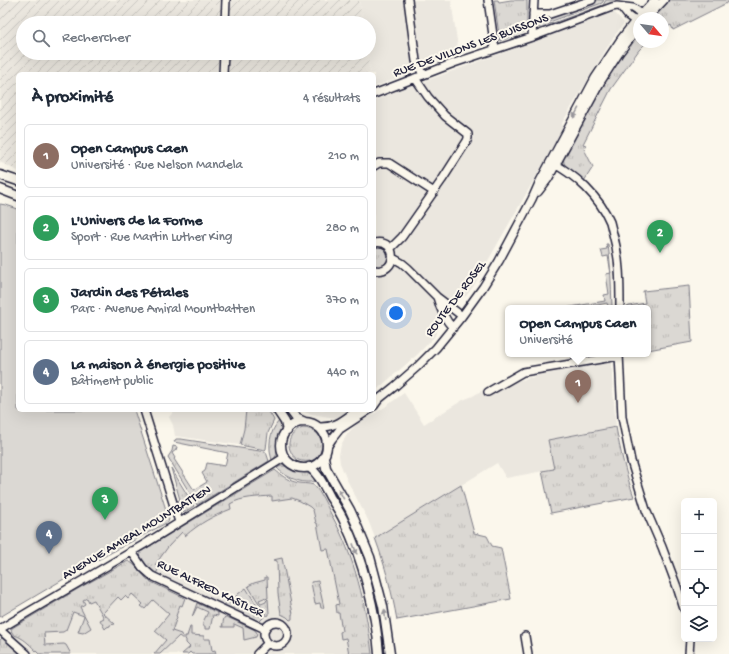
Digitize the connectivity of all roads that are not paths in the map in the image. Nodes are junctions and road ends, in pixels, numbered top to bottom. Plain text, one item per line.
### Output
1 (226, 0) edge
2 (408, 0) edge
3 (488, 0) edge
4 (534, 0) edge
5 (592, 0) edge
6 (655, 0) edge
7 (664, 0) edge
8 (636, 12) edge
9 (647, 12) edge
10 (650, 12) edge
11 (533, 14) junction
12 (225, 16) edge
13 (633, 29) edge
14 (532, 37) junction
15 (495, 49) junction
16 (224, 60) edge
17 (223, 72) edge
18 (423, 75) junction
19 (415, 78) junction
20 (376, 93) edge
21 (553, 164) junction
22 (376, 165) edge
23 (0, 175) edge
24 (16, 180) edge
25 (0, 189) edge
26 (434, 192) junction
27 (16, 195) edge
28 (376, 243) edge
29 (390, 249) junction
30 (393, 258) junction
31 (376, 270) edge
32 (437, 297) junction
33 (620, 305) edge
34 (462, 316) junction
35 (453, 328) junction
36 (608, 357) edge
37 (619, 357) edge
38 (488, 392) dead end
39 (377, 399) edge
40 (145, 412) edge
41 (279, 412) edge
42 (292, 412) edge
43 (354, 412) edge
44 (366, 412) edge
45 (306, 422) junction
46 (318, 427) junction
47 (286, 431) junction
48 (327, 447) junction
49 (286, 457) junction
50 (324, 457) junction
51 (309, 467) junction
52 (179, 522) junction
53 (131, 552) junction
54 (683, 606) edge
55 (0, 629) edge
56 (265, 629) junction
57 (525, 636) dead end
58 (690, 642) edge
59 (268, 643) junction
60 (27, 654) edge
61 (257, 654) edge
62 (379, 654) edge
63 (390, 654) edge
64 (528, 654) edge
65 (689, 654) edge

1 - 12 street
2 - 18 street
3 - 15 street
4 - 11 street
5 - 11 street
6 - 9 street, ROUTE DE ROSEL
7 - 10 street, ROUTE DE ROSEL
8 - 14 street, RUE DE VILLONS LES BUISSONS
11 - 14 street
13 - 21 street, ROUTE DE ROSEL
14 - 15 street, RUE DE VILLONS LES BUISSONS
15 - 18 street, RUE DE VILLONS LES BUISSONS
16 - 17 street
18 - 19 street, RUE DE VILLONS LES BUISSONS
19 - 20 street, RUE DE VILLONS LES BUISSONS
19 - 26 street
21 - 33 street
21 - 34 street, ROUTE DE ROSEL
22 - 26 street
23 - 24 main road
25 - 27 main road
26 - 29 street
28 - 29 street
29 - 30 street
30 - 31 street
30 - 32 street
32 - 34 street
32 - 35 street
34 - 35 street, ROUTE DE ROSEL
35 - 39 street, ROUTE DE ROSEL
36 - 38 street
37 - 54 street
40 - 52 street
41 - 47 main road
42 - 45 main road
43 - 46 street
44 - 48 street
45 - 46 main road
45 - 47 main road
46 - 48 main road
47 - 49 main road
48 - 50 main road
49 - 51 main road
49 - 52 street, AVENUE AMIRAL MOUNTBATTEN
50 - 51 main road
63 -> 50 main road
51 -> 62 main road
52 - 53 street, AVENUE AMIRAL MOUNTBATTEN
53 - 55 street, AVENUE AMIRAL MOUNTBATTEN
53 - 56 street, RUE ALFRED KASTLER
55 - 60 street
56 - 59 street, RUE ALFRED KASTLER
56 - 59 street, RUE ALFRED KASTLER
57 - 64 street
58 - 65 street
59 - 61 street

